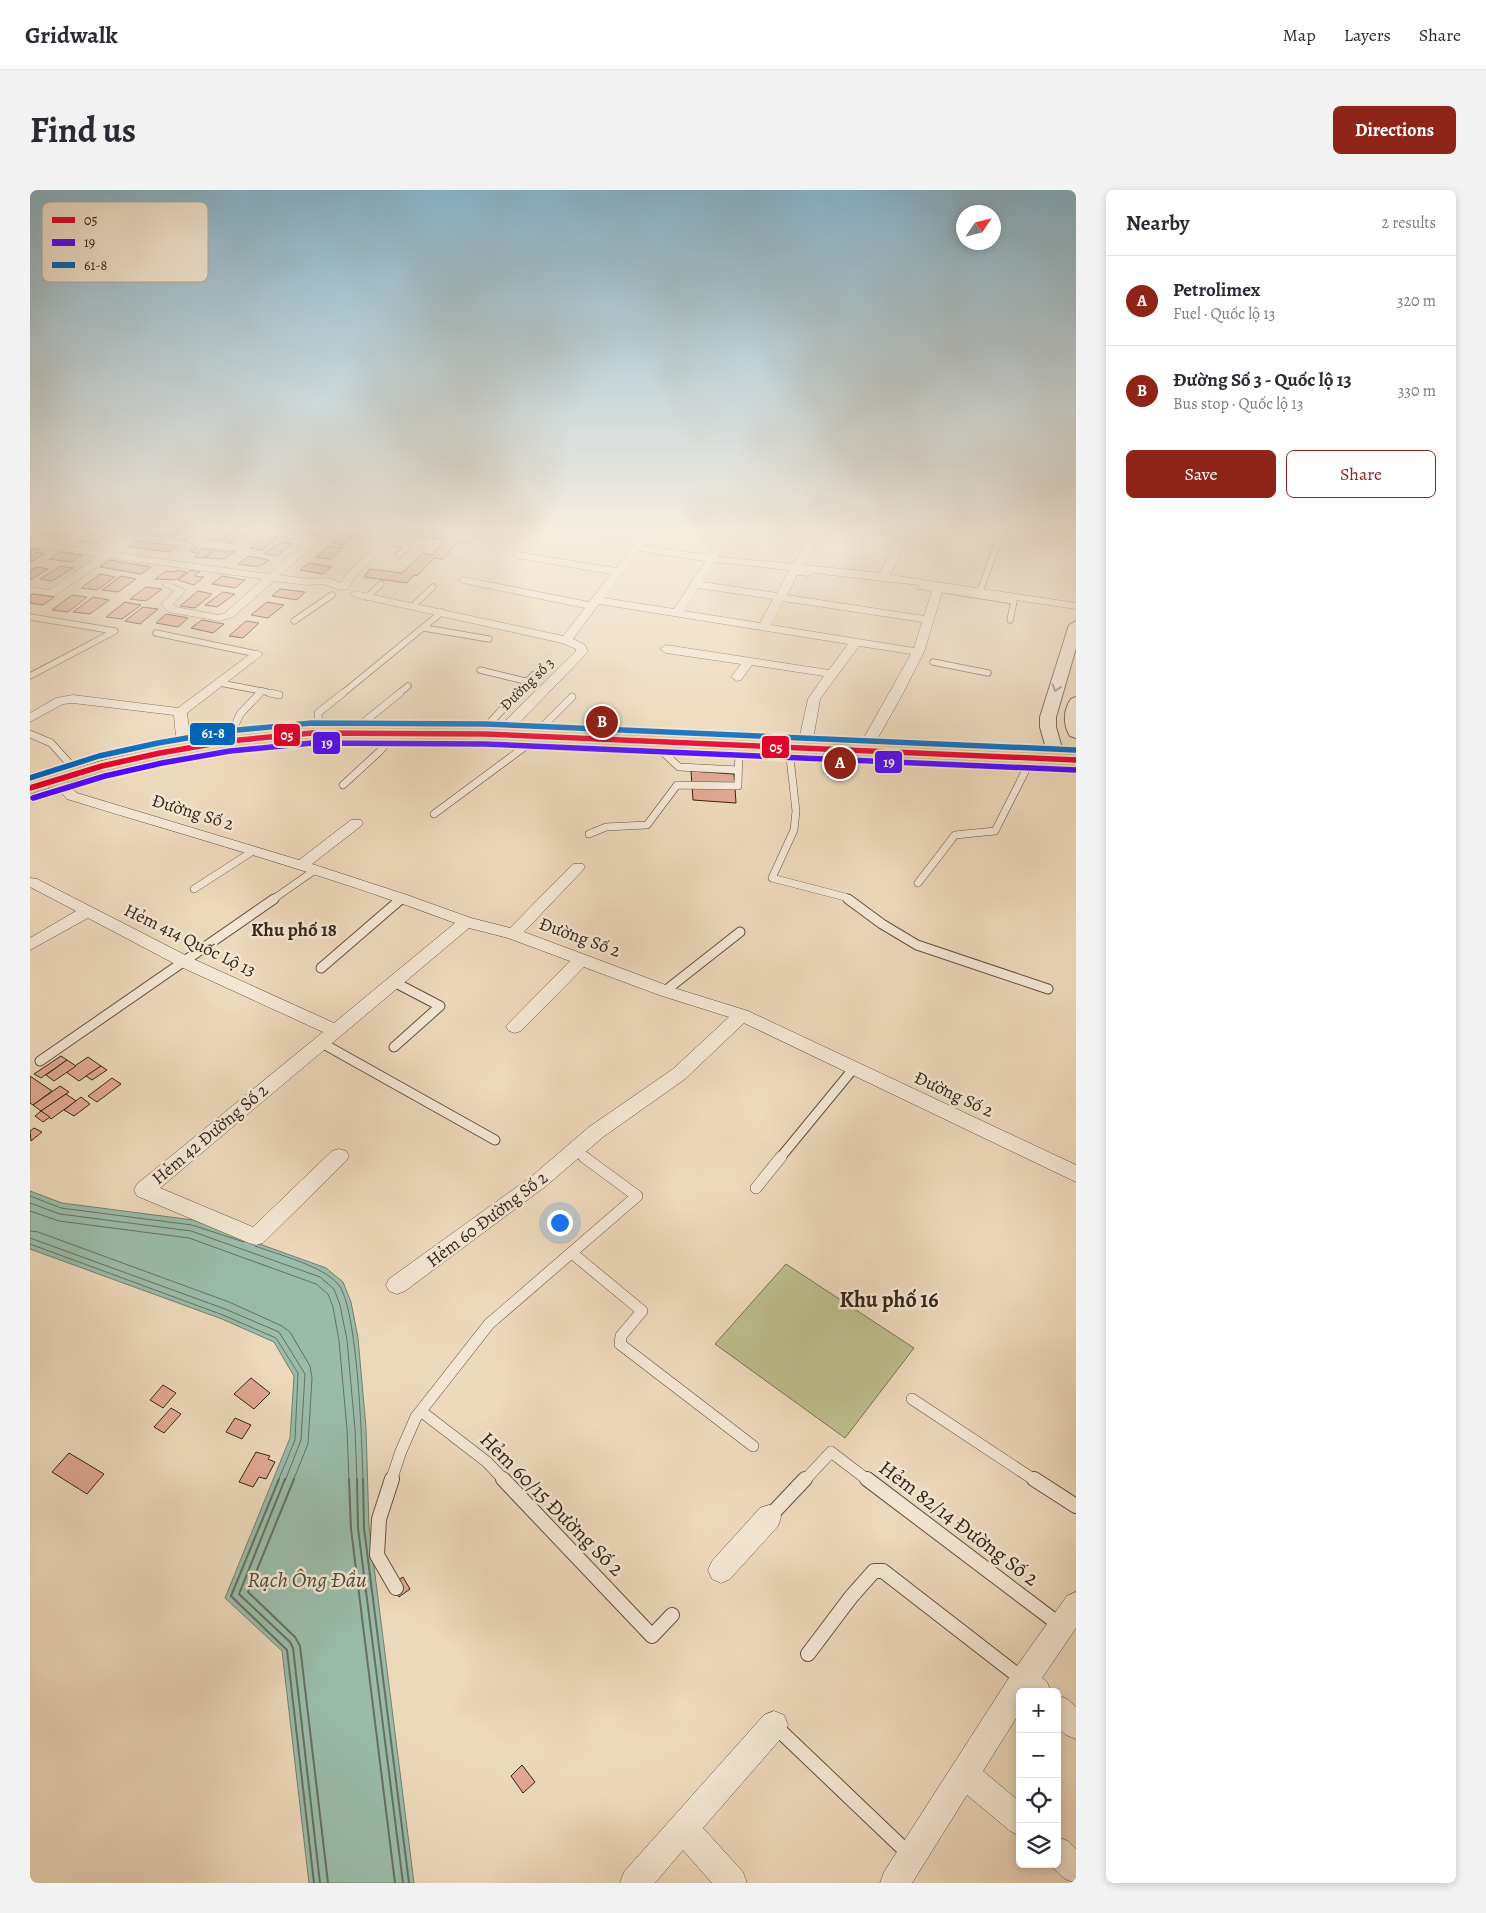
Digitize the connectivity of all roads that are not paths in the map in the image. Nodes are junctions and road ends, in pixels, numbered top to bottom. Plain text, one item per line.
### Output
1 (170, 608) edge
2 (236, 608) edge
3 (312, 608) edge
4 (423, 608) edge
5 (591, 608) edge
6 (636, 608) edge
7 (680, 608) edge
8 (774, 608) edge
9 (855, 608) edge
10 (932, 608) edge
11 (1012, 608) edge
12 (442, 612) junction
13 (677, 613) junction
14 (30, 617) edge
15 (928, 620) junction
16 (1010, 620) dead end
17 (294, 621) dead end
18 (1076, 625) edge
19 (764, 627) junction
20 (424, 628) junction
21 (156, 632) dead end
22 (488, 640) dead end
23 (566, 640) junction
24 (856, 642) junction
25 (666, 649) dead end
26 (257, 654) joint
27 (917, 656) junction
28 (748, 662) junction
29 (933, 662) dead end
30 (480, 670) dead end
31 (988, 673) dead end
32 (832, 674) junction
33 (533, 675) dead end
34 (30, 676) edge
35 (737, 677) dead end
36 (525, 681) junction
37 (220, 683) junction
38 (408, 686) dead end
39 (262, 691) junction
40 (279, 695) dead end
41 (572, 698) dead end
42 (1076, 702) edge
43 (182, 712) junction
44 (30, 718) edge
45 (364, 722) junction
46 (319, 724) junction
47 (500, 727) junction
48 (541, 731) junction
49 (232, 732) junction
50 (394, 733) junction
51 (1076, 733) edge
52 (30, 734) edge
53 (182, 737) junction
54 (652, 742) junction
55 (739, 746) junction
56 (1076, 748) edge
57 (811, 750) junction
58 (857, 752) junction
59 (1062, 756) edge
60 (1032, 758) junction
61 (70, 764) junction
62 (679, 767) junction
63 (738, 770) junction
64 (30, 776) edge
65 (54, 780) junction
66 (343, 785) dead end
67 (677, 785) junction
68 (30, 788) edge
69 (434, 814) dead end
70 (356, 823) dead end
71 (589, 834) dead end
72 (253, 851) junction
73 (578, 867) dead end
74 (308, 868) junction
75 (30, 882) edge
76 (918, 883) dead end
77 (194, 890) dead end
78 (402, 898) junction
79 (88, 912) junction
80 (466, 922) junction
81 (740, 932) dead end
82 (513, 934) junction
83 (30, 945) edge
84 (582, 959) junction
85 (185, 962) junction
86 (321, 968) dead end
87 (394, 982) junction
88 (1048, 989) dead end
89 (665, 990) junction
90 (742, 1015) junction
91 (515, 1027) dead end
92 (335, 1030) junction
93 (320, 1042) junction
94 (394, 1047) dead end
95 (40, 1061) dead end
96 (854, 1068) junction
97 (495, 1140) dead end
98 (575, 1150) junction
99 (339, 1156) dead end
100 (1076, 1174) edge
101 (756, 1188) dead end
102 (572, 1254) junction
103 (398, 1285) dead end
104 (912, 1399) dead end
105 (422, 1412) junction
106 (753, 1446) dead end
107 (831, 1452) joint
108 (1076, 1506) edge
109 (769, 1517) joint
110 (721, 1570) dead end
111 (396, 1588) dead end
112 (1076, 1605) edge
113 (628, 1609) joint
114 (672, 1615) dead end
115 (1062, 1627) junction
116 (808, 1654) dead end
117 (1031, 1686) edge
118 (1061, 1712) edge
119 (774, 1725) joint
120 (1076, 1725) edge
121 (964, 1774) junction
122 (1016, 1818) edge
123 (683, 1828) junction
124 (1061, 1855) edge
125 (912, 1856) junction
126 (1076, 1868) edge
127 (635, 1883) edge
128 (732, 1883) edge
129 (895, 1883) edge

1 - 2 street
3 - 17 lane
4 - 12 street, Đường sổ 3
5 - 23 street, Đường sổ 3
6 - 13 street
7 - 13 street
8 - 19 street
9 - 15 street
10 - 15 street
11 - 16 lane
12 - 20 lane
12 - 23 street, Đường sổ 3
13 - 19 street
14 - 34 lane
15 - 27 street
18 -> 59 street
19 - 24 street
20 - 22 lane
20 - 46 lane
21 - 26 lane
23 - 47 street, Đường sổ 3
24 - 27 street
24 - 32 street
25 - 28 street
26 - 37 street
27 - 58 street
28 - 32 street
28 - 35 street
29 - 31 lane
30 - 36 lane
32 - 57 street
33 - 36 lane
36 - 47 lane
37 - 39 lane
37 - 43 street
38 - 45 lane
39 - 40 lane
39 - 49 lane
41 - 48 lane
42 - 51 street
43 - 44 street
43 - 53 street
45 - 46 highway
45 - 47 highway
46 - 49 highway
47 - 48 highway
47 - 50 highway
48 - 54 highway
48 - 57 highway
48 - 69 lane
49 - 53 highway
50 - 65 highway
50 - 66 lane
52 - 61 lane
53 - 61 highway
54 - 55 highway
54 - 62 lane
55 - 57 highway
55 - 63 lane
56 - 59 highway
57 - 58 highway
57 - 88 lane
58 - 59 highway
58 - 60 highway
59 - 60 highway
60 - 76 lane
61 - 64 highway
62 - 63 lane
62 - 67 lane
63 - 67 lane
65 - 68 highway
65 - 72 street, Đường Số 2
67 - 71 lane
70 - 74 street
72 - 74 street, Đường Số 2
72 - 77 lane
73 - 82 street
74 - 78 street, Đường Số 2
74 - 85 lane
75 - 79 street, Hẻm 414 Quốc Lộ 13
78 - 80 street, Đường Số 2
78 - 86 lane
79 - 83 street
79 - 85 street, Hẻm 414 Quốc Lộ 13
80 - 82 street, Đường Số 2
80 - 87 street, Hẻm 42 Đường Số 2
81 - 89 lane
82 - 84 street, Đường Số 2
84 - 89 street, Đường Số 2
84 - 91 street
85 - 92 street, Hẻm 414 Quốc Lộ 13
85 - 95 lane
87 - 92 street, Hẻm 42 Đường Số 2
87 - 94 lane
89 - 90 street, Đường Số 2
90 - 96 street, Đường Số 2
90 - 98 street, Hẻm 60 Đường Số 2
92 - 93 street, Hẻm 42 Đường Số 2
93 - 97 lane
93 - 99 street, Hẻm 42 Đường Số 2
96 - 100 street, Đường Số 2
96 - 101 lane
98 - 102 lane
98 - 103 street, Hẻm 60 Đường Số 2
102 - 105 lane
102 - 106 lane
104 - 108 lane
105 - 111 lane
105 - 113 lane, Hẻm 60/15 Đường Số 2
107 - 109 lane
107 - 115 lane, Hẻm 82/14 Đường Số 2
109 - 110 street
112 - 115 street
113 - 114 lane
115 - 117 street
116 - 117 lane
117 - 121 street
118 - 120 street
119 - 123 street
119 - 125 lane
121 - 122 street
121 - 125 street
123 - 127 street
123 - 128 street
124 - 126 street
125 - 129 street

